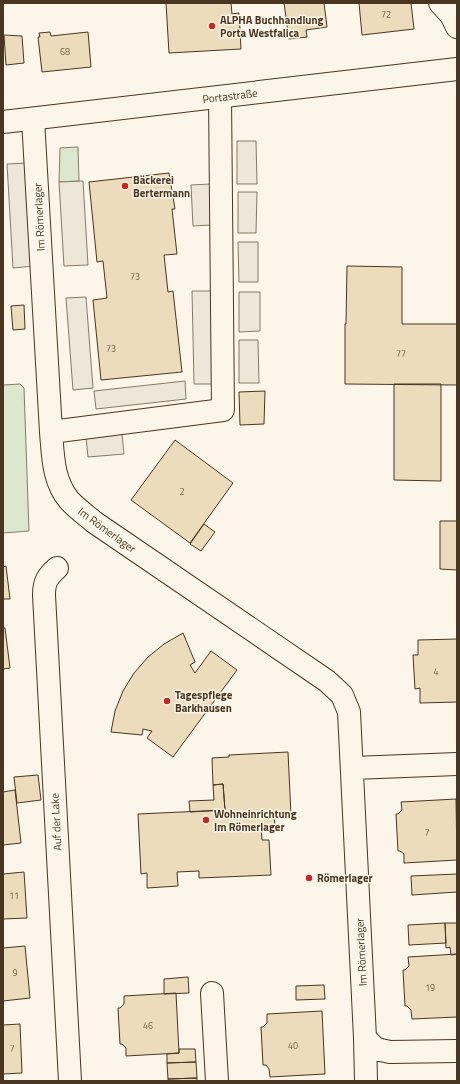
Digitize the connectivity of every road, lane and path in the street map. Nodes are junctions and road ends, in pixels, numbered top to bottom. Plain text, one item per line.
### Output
1 (440, 3) edge
2 (457, 27) edge
3 (457, 69) edge
4 (220, 97) junction
5 (33, 119) junction
6 (3, 122) edge
7 (51, 432) junction
8 (57, 568) dead end
9 (457, 764) edge
10 (353, 768) junction
11 (212, 993) dead end
12 (365, 1038) junction
13 (457, 1051) edge
14 (70, 1081) edge
15 (217, 1081) edge
16 (366, 1081) edge

1 - 2 street
3 - 4 street, Portastraße
4 - 5 street, Portastraße
4 - 7 street
5 - 6 street, Portastraße
5 - 7 street, Im Römerlager
7 - 10 street, Im Römerlager
8 - 14 street, Auf der Lake
9 - 10 street
10 - 12 street, Im Römerlager
11 - 15 street
12 - 13 street
12 - 16 street, Im Römerlager

